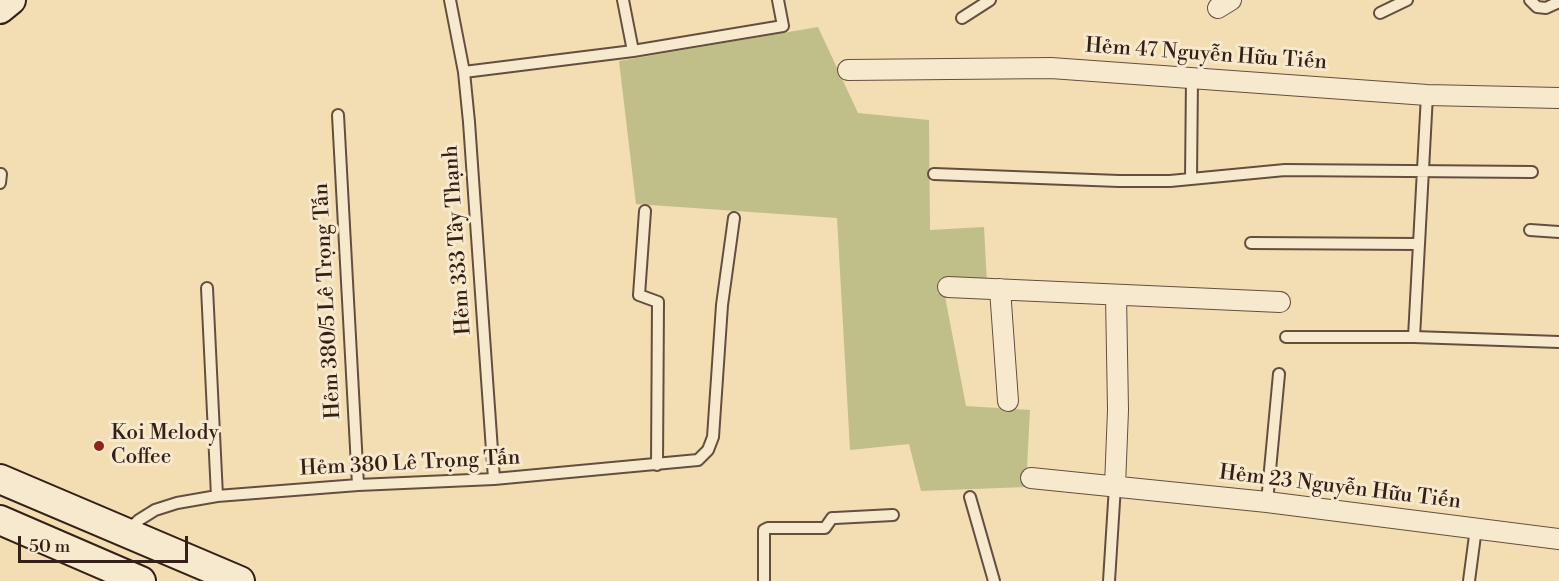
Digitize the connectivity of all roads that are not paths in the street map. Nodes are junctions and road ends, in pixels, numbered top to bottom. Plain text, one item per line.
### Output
1 (11, 0) edge
2 (450, 0) edge
3 (623, 0) edge
4 (778, 0) edge
5 (990, 0) edge
6 (1407, 0) edge
7 (1530, 0) edge
8 (1559, 2) edge
9 (0, 9) edge
10 (1380, 13) dead end
11 (962, 18) dead end
12 (633, 51) junction
13 (849, 70) dead end
14 (464, 72) junction
15 (1192, 78) junction
16 (1427, 95) junction
17 (1559, 98) edge
18 (338, 115) dead end
19 (1423, 171) junction
20 (1532, 172) dead end
21 (934, 174) dead end
22 (1191, 179) junction
23 (645, 212) dead end
24 (734, 218) dead end
25 (1530, 230) dead end
26 (1559, 232) edge
27 (1251, 243) dead end
28 (1419, 244) junction
29 (948, 287) dead end
30 (207, 288) dead end
31 (999, 289) junction
32 (1116, 294) junction
33 (1280, 302) dead end
34 (1286, 337) dead end
35 (1414, 337) junction
36 (1559, 342) edge
37 (1279, 374) dead end
38 (1008, 401) dead end
39 (657, 465) junction
40 (1031, 478) dead end
41 (0, 479) edge
42 (494, 479) junction
43 (358, 485) junction
44 (1114, 486) junction
45 (217, 496) junction
46 (970, 497) dead end
47 (1267, 502) junction
48 (893, 515) dead end
49 (0, 520) edge
50 (1476, 528) junction
51 (126, 533) junction
52 (1559, 539) edge
53 (141, 581) edge
54 (240, 581) edge
55 (764, 581) edge
56 (994, 581) edge
57 (1109, 581) edge
58 (1469, 581) edge

1 - 9 main road
2 - 14 lane, Hẻm 333 Tây Thạnh
3 - 12 lane
4 - 12 lane
5 - 11 lane
6 - 10 lane
7 - 8 lane
12 - 14 lane
13 - 15 street, Hẻm 47 Nguyễn Hữu Tiến
14 - 42 lane, Hẻm 333 Tây Thạnh
15 - 16 street, Hẻm 47 Nguyễn Hữu Tiến
15 - 22 lane
16 - 17 street, Hẻm 47 Nguyễn Hữu Tiến
16 - 19 lane
18 - 43 lane, Hẻm 380/5 Lê Trọng Tấn
19 - 20 lane
19 - 22 lane
19 - 28 lane
21 - 22 lane
23 - 39 lane
24 - 39 lane, Hẻm 380 Lê Trọng Tấn
25 - 26 lane
27 - 28 lane
28 - 35 lane
29 - 31 street
30 - 45 lane
31 - 32 street
31 - 38 street
32 - 33 street
32 - 44 street
34 - 35 lane
35 - 36 lane
37 - 47 lane
39 - 42 lane, Hẻm 380 Lê Trọng Tấn
40 - 44 street, Hẻm 23 Nguyễn Hữu Tiến
41 - 51 main road
42 - 43 lane, Hẻm 380 Lê Trọng Tấn
43 - 45 lane, Hẻm 380 Lê Trọng Tấn
44 - 47 street, Hẻm 23 Nguyễn Hữu Tiến
44 - 57 lane
45 - 51 lane, Hẻm 380 Lê Trọng Tấn
46 - 56 lane
47 - 50 street, Hẻm 23 Nguyễn Hữu Tiến
48 - 55 lane
49 - 53 main road
50 - 52 street, Hẻm 23 Nguyễn Hữu Tiến
50 - 58 lane
51 - 54 main road

